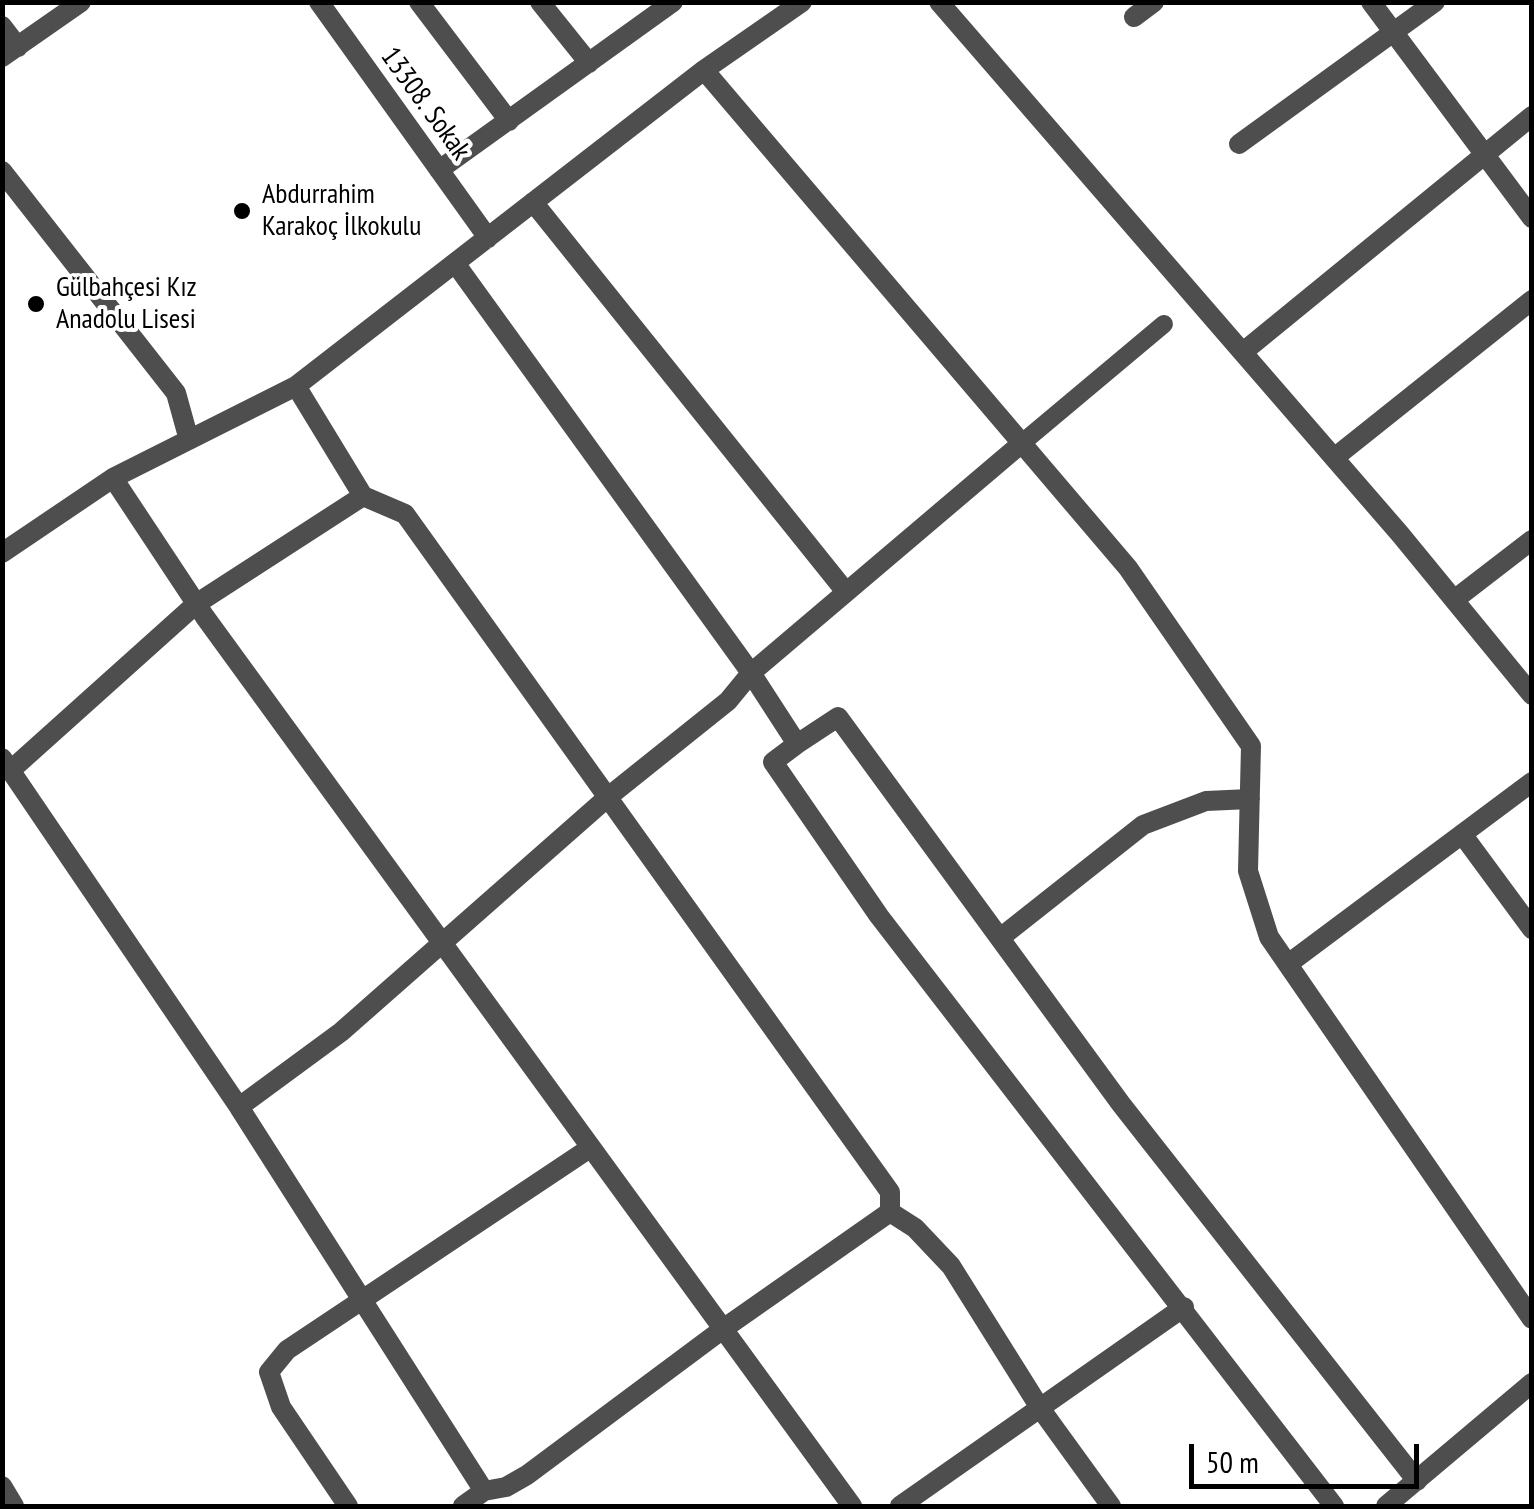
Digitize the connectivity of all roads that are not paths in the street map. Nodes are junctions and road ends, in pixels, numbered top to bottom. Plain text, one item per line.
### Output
1 (81, 2) edge
2 (319, 2) edge
3 (419, 2) edge
4 (540, 2) edge
5 (636, 2) edge
6 (674, 2) edge
7 (802, 2) edge
8 (939, 2) edge
9 (1154, 2) edge
10 (1372, 2) edge
11 (1434, 2) edge
12 (1134, 17) dead end
13 (650, 20) junction
14 (2, 26) edge
15 (1394, 32) junction
16 (10, 52) edge
17 (589, 63) junction
18 (704, 70) junction
19 (1532, 116) edge
20 (509, 120) junction
21 (1238, 144) dead end
22 (1484, 154) junction
23 (439, 170) junction
24 (2, 172) edge
25 (1524, 193) edge
26 (533, 202) junction
27 (1532, 218) edge
28 (488, 238) junction
29 (455, 262) junction
30 (1532, 300) edge
31 (1164, 324) dead end
32 (1243, 352) junction
33 (296, 386) junction
34 (190, 440) junction
35 (1022, 443) junction
36 (1334, 458) junction
37 (113, 478) junction
38 (363, 496) junction
39 (1532, 540) edge
40 (2, 553) edge
41 (846, 592) junction
42 (1454, 600) junction
43 (196, 604) junction
44 (751, 673) junction
45 (1532, 695) edge
46 (797, 744) junction
47 (7, 764) edge
48 (1532, 782) edge
49 (608, 797) junction
50 (1250, 799) junction
51 (1462, 834) junction
52 (1532, 930) edge
53 (1000, 938) junction
54 (440, 942) junction
55 (1288, 964) junction
56 (239, 1107) junction
57 (590, 1148) junction
58 (890, 1212) junction
59 (362, 1299) junction
60 (1184, 1306) junction
61 (1532, 1319) edge
62 (723, 1329) junction
63 (1532, 1384) edge
64 (1040, 1408) junction
65 (1417, 1481) junction
66 (2, 1486) edge
67 (484, 1490) junction
68 (14, 1506) edge
69 (348, 1506) edge
70 (464, 1506) edge
71 (852, 1506) edge
72 (900, 1506) edge
73 (1111, 1506) edge
74 (1334, 1506) edge
75 (1386, 1506) edge

1 - 16 street
2 - 23 street, 13308. Sokak
3 - 20 street
4 - 17 street
5 - 13 street
6 - 13 street
7 - 18 street
8 - 32 street
9 - 12 street
10 - 15 street
11 - 15 street
13 - 17 street
14 - 16 street
15 - 21 street
15 - 22 street
17 - 20 street
18 - 26 street
18 - 35 street
19 - 22 street
20 - 23 street
22 - 25 street
22 - 32 street
23 - 28 street, 13308. Sokak
24 - 34 street
25 - 27 street
26 - 28 street
26 - 41 street
28 - 29 street
29 - 33 street
29 - 44 street
30 - 36 street
31 - 35 lane
32 - 36 street
33 - 34 street
33 - 38 street
34 - 37 street
35 - 41 street
35 - 50 street
36 - 42 street
37 - 40 street
37 - 43 street
38 - 43 street
38 - 49 street
39 - 42 street
41 - 44 street
42 - 45 street
43 - 47 street
43 - 54 street
44 - 46 street
44 - 49 street
46 - 53 street
46 - 60 street
47 - 56 street
48 - 51 street
49 - 54 street
49 - 58 street
50 - 53 street
50 - 55 street
51 - 52 street
51 - 55 street
53 - 65 street
54 - 56 street
54 - 57 street
55 - 61 street
56 - 59 street
57 - 59 street
57 - 62 street
58 - 62 street
58 - 64 street
59 - 67 street
59 - 69 street
60 - 64 street
60 - 74 street
62 - 67 street
62 - 71 street
63 - 65 street
64 - 72 street
64 - 73 street
65 - 75 street
66 - 68 street
67 - 70 street

